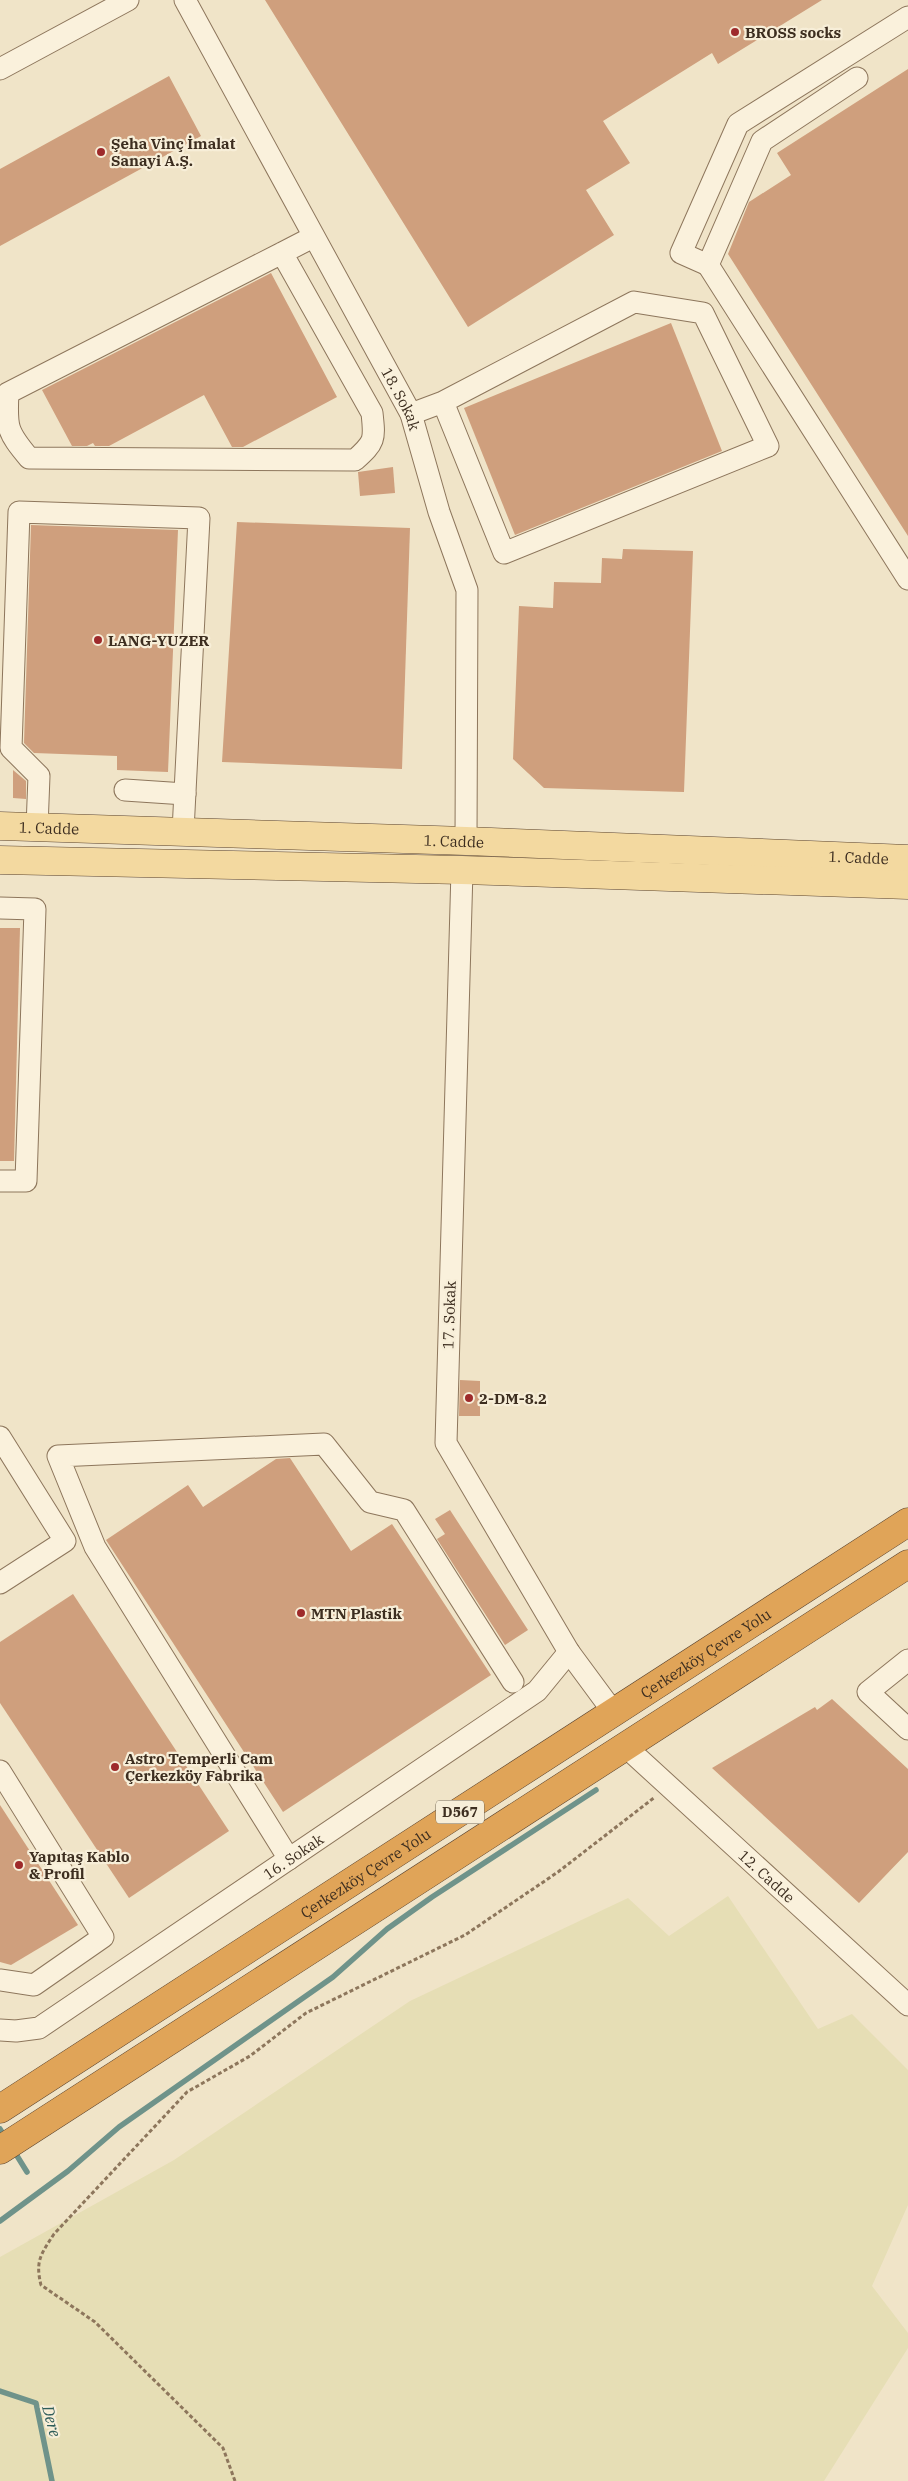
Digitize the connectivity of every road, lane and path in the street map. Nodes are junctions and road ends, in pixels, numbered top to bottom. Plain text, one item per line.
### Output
1 (128, 0) edge
2 (185, 0) edge
3 (908, 17) edge
4 (0, 69) edge
5 (857, 78) dead end
6 (313, 237) junction
7 (282, 252) junction
8 (708, 265) junction
9 (443, 402) junction
10 (411, 414) junction
11 (908, 578) edge
12 (125, 790) dead end
13 (185, 794) junction
14 (0, 826) edge
15 (37, 826) junction
16 (184, 831) junction
17 (466, 841) junction
18 (908, 859) edge
19 (0, 860) edge
20 (462, 870) junction
21 (908, 885) edge
22 (0, 908) edge
23 (0, 1181) edge
24 (0, 1437) edge
25 (908, 1522) edge
26 (908, 1564) edge
27 (0, 1583) edge
28 (569, 1652) junction
29 (908, 1660) edge
30 (513, 1682) dead end
31 (614, 1713) junction
32 (908, 1729) edge
33 (626, 1746) junction
34 (0, 1771) edge
35 (669, 1786) junction
36 (288, 1859) junction
37 (0, 1980) edge
38 (908, 2005) edge
39 (0, 2030) edge
40 (6, 2105) edge
41 (0, 2150) edge
42 (235, 2481) edge

1 - 4 street
2 - 6 street, 18. Sokak
3 - 8 street
5 - 8 street
6 - 7 street
6 - 10 street, 18. Sokak
7 - 7 street
8 - 11 street
9 - 9 street
9 - 10 street
10 - 17 street, 18. Sokak
12 - 13 street
13 - 15 street
13 - 16 street
14 - 15 main road, 1. Cadde
15 - 16 main road, 1. Cadde
16 - 17 main road, 1. Cadde
17 - 18 main road, 1. Cadde
19 - 20 main road, 1. Cadde
20 - 21 main road, 1. Cadde
20 - 28 street, 17. Sokak
22 - 23 street
24 - 27 street
25 - 31 highway, Çerkezköy Çevre Yolu / D567
26 - 33 highway, D567
28 - 31 street, 17. Sokak
28 - 36 street, 16. Sokak
29 - 32 street
30 - 36 street
31 - 40 highway, Çerkezköy Çevre Yolu / D567
33 - 35 street, 12. Cadde
33 - 41 highway, D567
34 - 37 street
35 - 38 street, 12. Cadde
35 - 42 path
36 - 39 street, 16. Sokak

